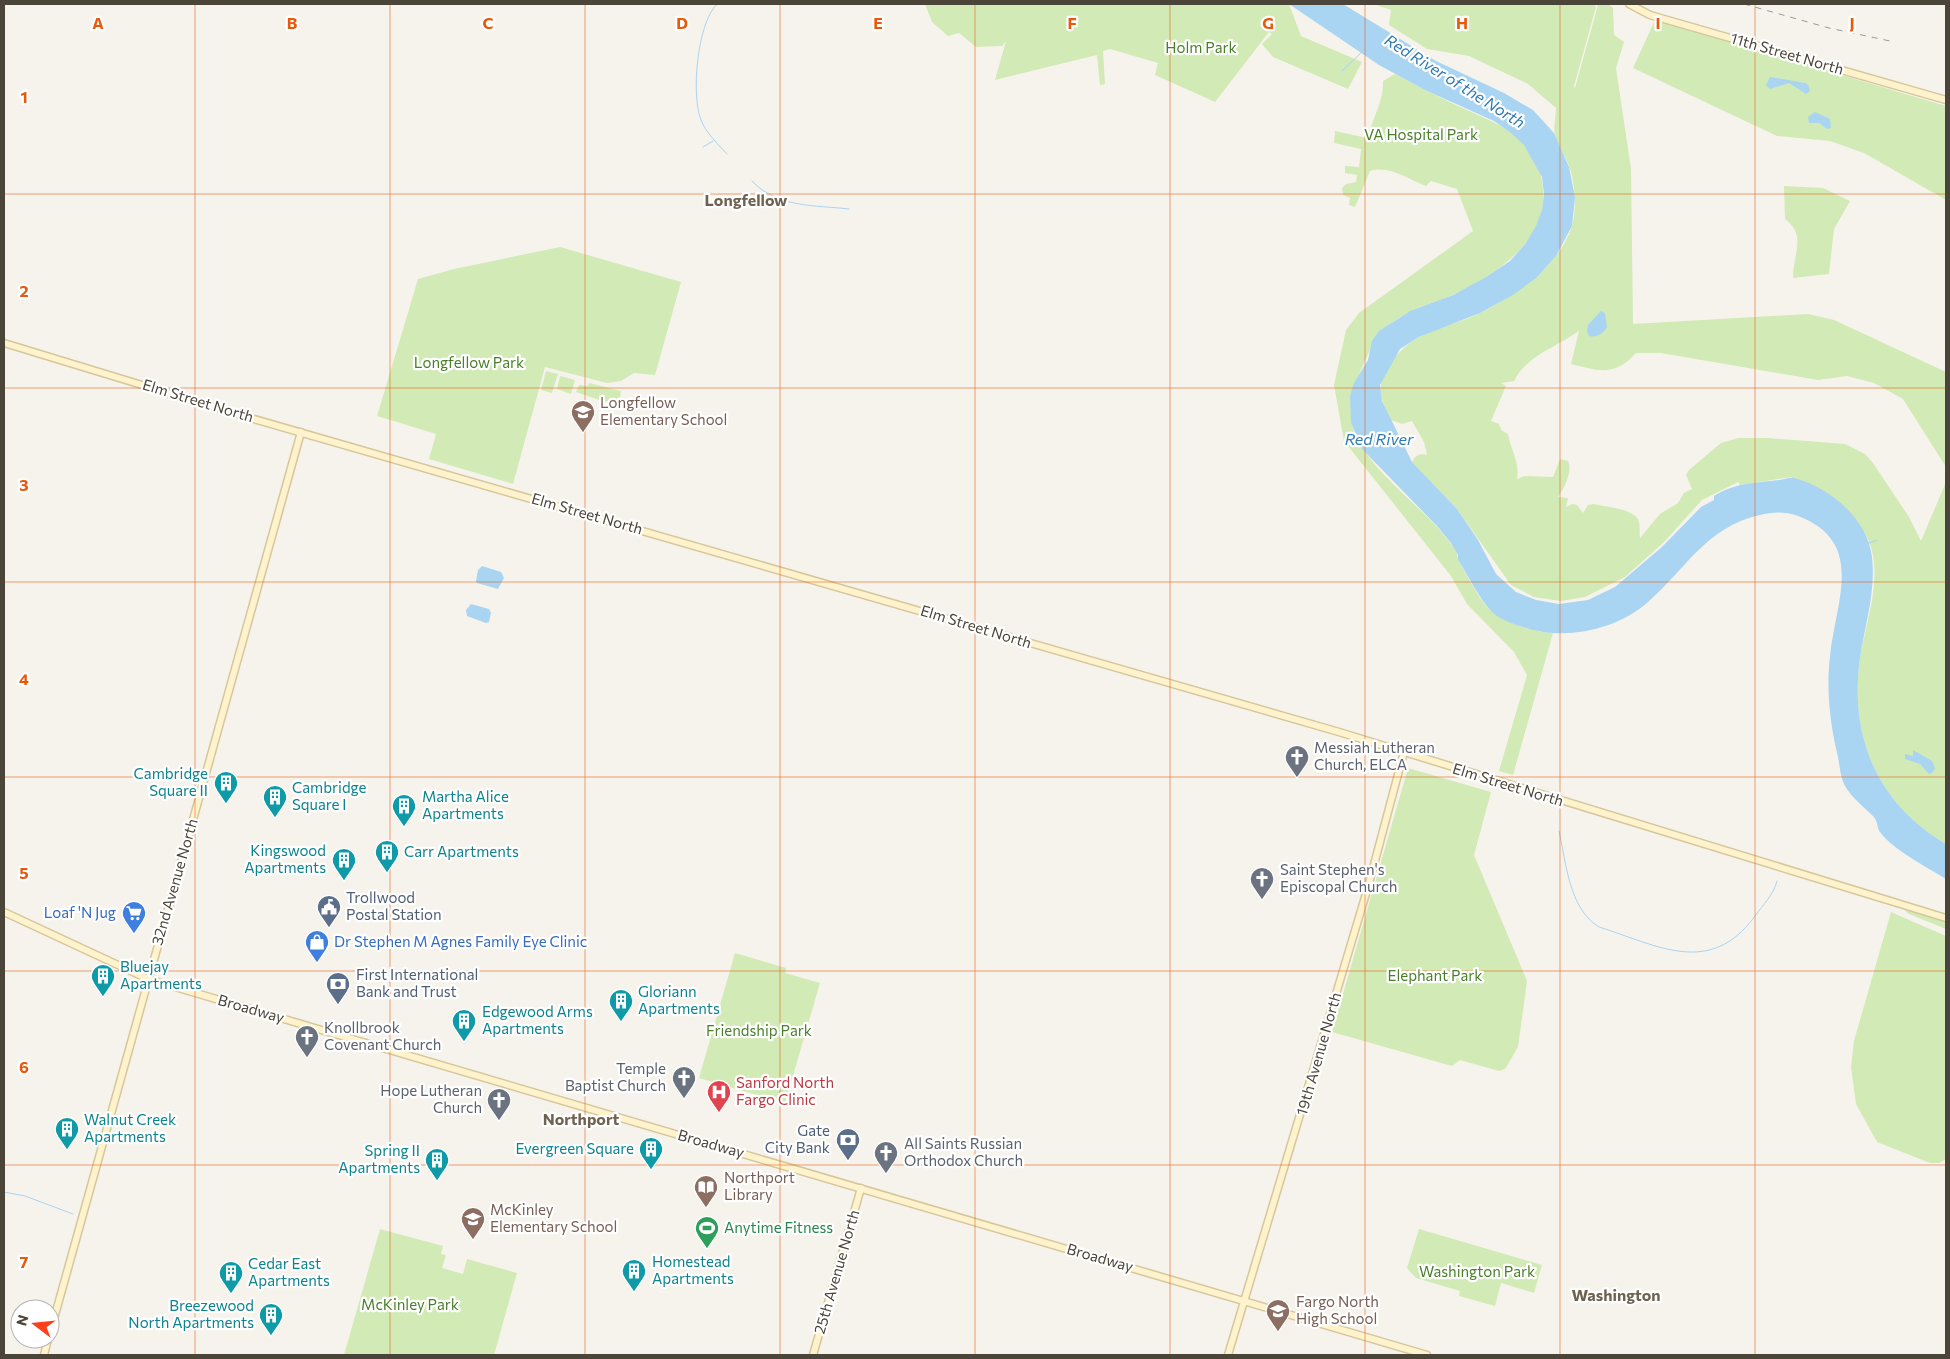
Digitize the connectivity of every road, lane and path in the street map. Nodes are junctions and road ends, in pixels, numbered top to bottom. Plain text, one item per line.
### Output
1 (1629, 4) edge
2 (1946, 100) edge
3 (4, 343) edge
4 (301, 432) junction
5 (1404, 752) junction
6 (4, 912) edge
7 (1946, 918) edge
8 (148, 979) junction
9 (861, 1188) junction
10 (59, 1299) edge
11 (1245, 1300) junction
12 (813, 1355) edge
13 (1228, 1355) edge
14 (1427, 1355) edge

1 - 2 street, 11th Street North
3 - 4 street, Elm Street North
4 - 5 street, Elm Street North
4 - 8 street, 32nd Avenue North
5 - 7 street, Elm Street North
5 - 11 street, 19th Avenue North
6 - 8 street, Broadway
8 - 9 street, Broadway
8 - 10 street, 32nd Avenue North
9 - 11 street, Broadway
9 - 12 street, 25th Avenue North
11 - 13 street, 19th Avenue North
11 - 14 street, Broadway

